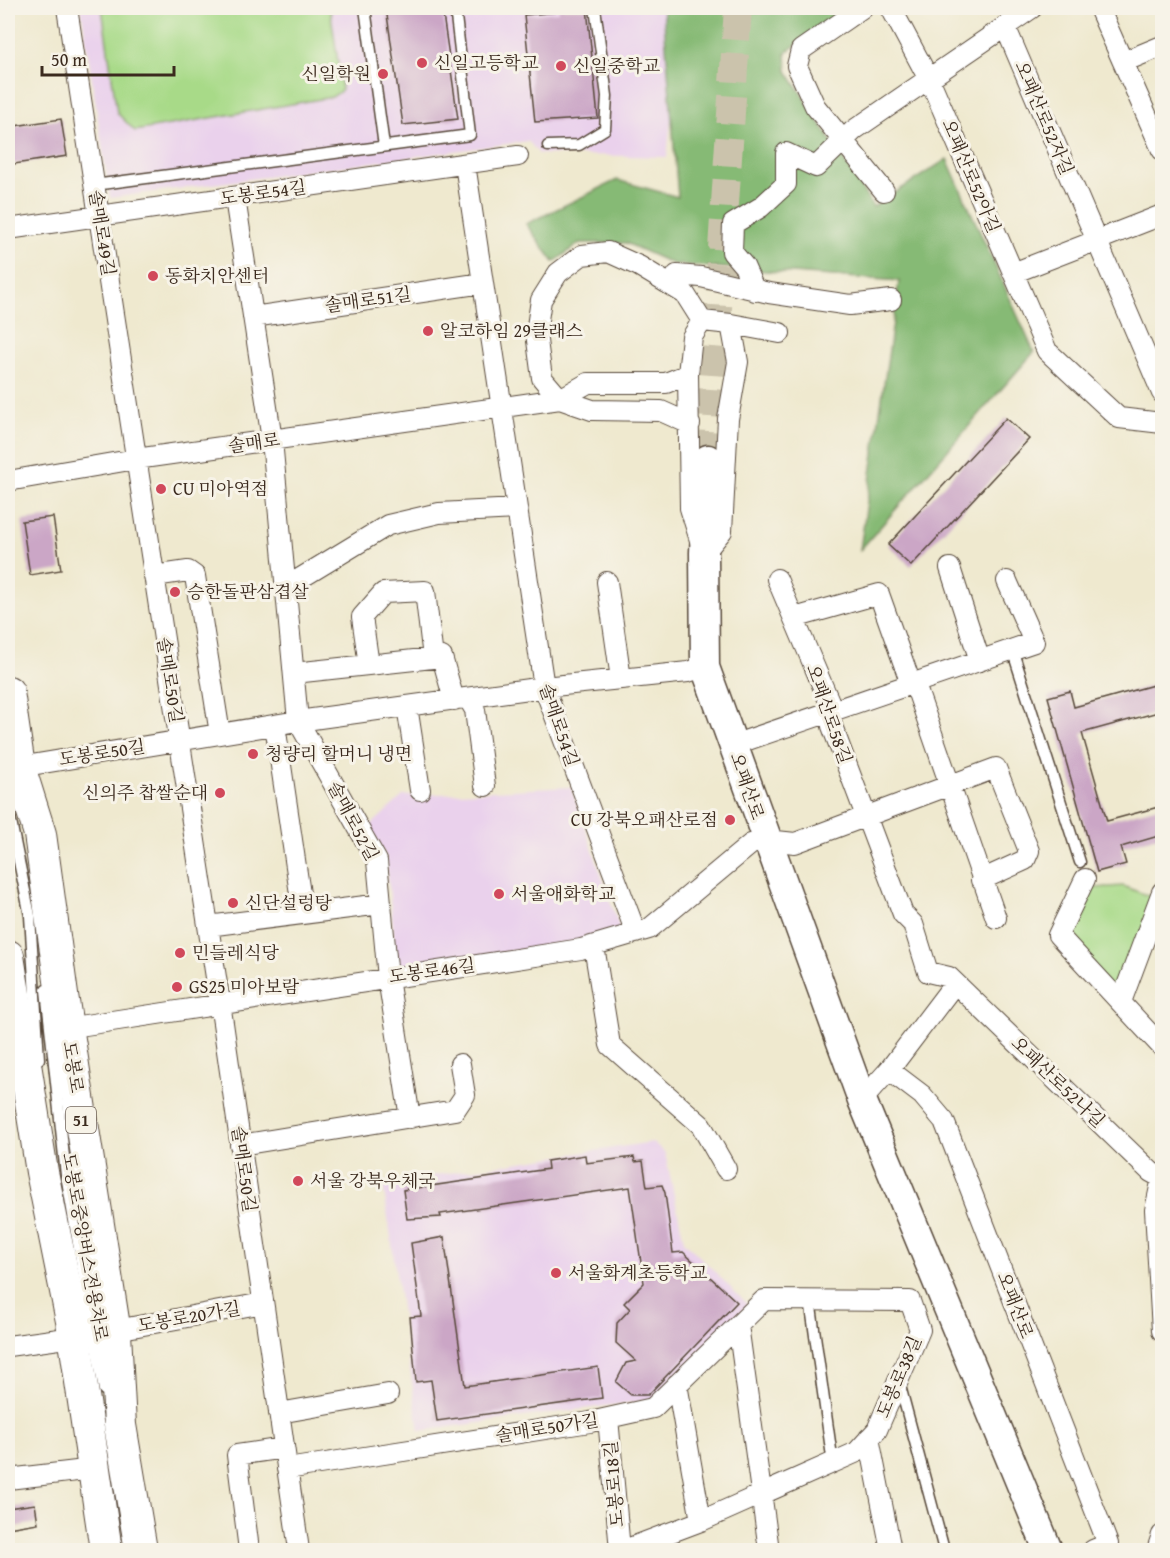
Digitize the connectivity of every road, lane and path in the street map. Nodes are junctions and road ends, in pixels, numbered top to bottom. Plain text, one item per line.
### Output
1 (67, 8) edge
2 (365, 8) edge
3 (455, 8) edge
4 (595, 8) edge
5 (862, 8) edge
6 (891, 8) edge
7 (1032, 8) edge
8 (1099, 8) edge
9 (1005, 26) junction
10 (1162, 46) edge
11 (1123, 62) junction
12 (928, 78) junction
13 (843, 143) junction
14 (384, 146) junction
15 (548, 146) dead end
16 (1162, 150) edge
17 (518, 156) dead end
18 (465, 164) junction
19 (94, 185) junction
20 (884, 191) dead end
21 (235, 198) junction
22 (1162, 215) edge
23 (99, 217) junction
24 (8, 230) edge
25 (1096, 241) junction
26 (1013, 273) junction
27 (483, 283) junction
28 (672, 285) junction
29 (755, 291) junction
30 (891, 300) dead end
31 (253, 317) junction
32 (702, 321) junction
33 (731, 324) junction
34 (780, 333) dead end
35 (688, 374) junction
36 (1162, 393) edge
37 (560, 399) junction
38 (502, 408) junction
39 (1162, 423) edge
40 (690, 424) junction
41 (272, 440) junction
42 (136, 459) junction
43 (708, 459) tunnel mouth
44 (8, 480) edge
45 (517, 509) junction
46 (704, 553) junction
47 (950, 568) dead end
48 (154, 576) junction
49 (777, 579) dead end
50 (1007, 580) dead end
51 (607, 582) dead end
52 (286, 587) junction
53 (794, 618) junction
54 (1012, 649) junction
55 (434, 658) junction
56 (980, 661) junction
57 (369, 665) junction
58 (705, 667) junction
59 (294, 673) junction
60 (621, 679) junction
61 (911, 684) junction
62 (544, 687) junction
63 (8, 692) edge
64 (461, 699) junction
65 (407, 706) junction
66 (830, 712) junction
67 (298, 721) junction
68 (275, 725) junction
69 (220, 734) junction
70 (179, 741) junction
71 (733, 745) junction
72 (14, 757) edge
73 (950, 785) junction
74 (485, 786) dead end
75 (420, 790) dead end
76 (8, 807) edge
77 (866, 816) junction
78 (766, 840) junction
79 (28, 846) dead end
80 (33, 868) dead end
81 (1082, 871) joint
82 (981, 880) junction
83 (1162, 892) edge
84 (381, 904) junction
85 (303, 914) junction
86 (996, 918) dead end
87 (208, 926) junction
88 (636, 933) junction
89 (594, 946) junction
90 (8, 956) edge
91 (388, 978) junction
92 (955, 983) junction
93 (220, 1002) junction
94 (1121, 1002) junction
95 (66, 1028) junction
96 (13, 1033) edge
97 (1162, 1047) edge
98 (460, 1064) dead end
99 (889, 1070) junction
100 (41, 1076) dead end
101 (862, 1100) junction
102 (410, 1118) junction
103 (46, 1119) dead end
104 (49, 1142) dead end
105 (240, 1145) junction
106 (51, 1153) dead end
107 (726, 1169) dead end
108 (1162, 1178) edge
109 (764, 1300) joint
110 (810, 1300) junction
111 (263, 1303) junction
112 (738, 1325) junction
113 (1162, 1330) edge
114 (115, 1333) junction
115 (74, 1337) junction
116 (8, 1346) edge
117 (898, 1379) junction
118 (677, 1384) junction
119 (388, 1394) dead end
120 (103, 1406) junction
121 (279, 1413) junction
122 (608, 1418) junction
123 (869, 1438) junction
124 (284, 1448) junction
125 (833, 1465) junction
126 (287, 1469) junction
127 (106, 1475) junction
128 (8, 1479) edge
129 (761, 1494) junction
130 (701, 1521) junction
131 (1162, 1535) edge
132 (106, 1551) edge
133 (117, 1551) edge
134 (141, 1551) edge
135 (249, 1551) edge
136 (299, 1551) edge
137 (622, 1551) edge
138 (769, 1551) edge
139 (891, 1551) edge
140 (944, 1551) edge
141 (1048, 1551) edge
142 (1093, 1551) edge
143 (1157, 1551) edge

1 - 19 street, 솔매로49길
2 - 14 lane
3 - 14 lane
4 - 15 lane
5 - 13 street
6 - 12 street, 오패산로52아길
7 - 9 street
8 - 11 street
9 - 12 street
9 - 25 street, 오패산로52자길
10 - 11 street
11 - 16 street
12 - 13 street
12 - 26 street, 오패산로52아길
13 - 20 street
13 - 29 street
14 - 19 lane
17 - 18 street, 도봉로54길
18 - 21 street, 도봉로54길
18 - 27 street
19 - 23 street, 솔매로49길
21 - 23 street, 도봉로54길
21 - 31 street
22 - 25 street
23 - 24 street, 도봉로54길
23 - 42 street, 솔매로49길
25 - 26 street
25 - 36 street, 오패산로52자길
26 - 39 street, 오패산로52아길
27 - 31 street, 솔매로51길
27 - 38 street
28 - 29 street
28 - 32 street
28 - 37 street
29 - 30 street
31 - 41 street
32 - 33 street
32 - 35 street
33 - 34 street
33 - 46 street
35 - 37 street, 솔매로
35 - 40 street
37 - 38 street, 솔매로
37 - 40 street, 솔매로
38 - 41 street, 솔매로
38 - 45 street, 솔매로54길
40 - 46 street
41 - 42 street, 솔매로
41 - 52 street, 솔매로52길
42 - 44 street, 솔매로
42 - 48 street, 솔매로50길
43 - 46 street, 오패산로
45 - 52 street
45 - 62 street, 솔매로54길
46 - 58 street, 오패산로
47 - 56 street
48 - 69 street
48 - 70 street, 솔매로50길
49 - 53 street, 오패산로58길
50 - 54 street
51 - 60 street
52 - 59 street, 솔매로52길
53 - 61 street
53 - 66 street, 오패산로58길
54 - 56 street
54 - 81 lane
55 - 57 street
55 - 57 street
55 - 64 street
56 - 61 street
57 - 59 street
58 - 60 street, 도봉로50길
58 - 71 street, 오패산로
59 - 67 street, 솔매로52길
60 - 62 street, 도봉로50길
61 - 66 street
61 - 73 street
62 - 64 street, 도봉로50길
62 - 88 street, 솔매로54길
63 - 72 main road, 도봉로 / 51
64 - 65 street, 도봉로50길
64 - 74 street
65 - 67 street, 도봉로50길
65 - 75 street
66 - 71 street
66 - 77 street, 오패산로58길
67 - 68 street, 도봉로50길
67 - 84 street, 솔매로52길
68 - 69 street, 도봉로50길
68 - 85 street
69 - 70 street, 도봉로50길
70 - 72 street, 도봉로50길
70 - 87 street, 솔매로50길
71 - 78 street, 오패산로
72 - 79 lane
72 - 95 main road, 도봉로 / 51
73 - 77 street
73 - 82 street
73 - 82 street
76 - 100 lane
77 - 78 street
77 - 92 street, 오패산로58길
78 - 88 street, 도봉로46길
78 - 101 street, 오패산로
80 - 120 lane
81 - 94 street
82 - 86 street
83 - 94 street
84 - 85 street
84 - 91 street, 솔매로52길
85 - 87 street
87 - 93 street, 솔매로50길
88 - 89 street, 도봉로46길
89 - 91 street, 도봉로46길
89 - 107 street
90 - 96 main road
91 - 93 street, 도봉로46길
91 - 102 street, 솔매로52길
92 - 99 street
92 - 108 street, 오패산로52나길
93 - 95 street, 도봉로46길
93 - 105 street, 솔매로50길
94 - 97 street
95 - 114 main road, 도봉로 / 51
96 - 115 main road
98 - 102 street
99 - 101 street
99 - 142 street, 오패산로
101 - 141 street, 오패산로
102 - 105 street
103 - 104 lane, 도봉로중앙버스전용차로
105 - 111 street, 솔매로50길
106 - 120 lane, 도봉로중앙버스전용차로
108 - 113 street
109 - 110 street, 도봉로38길
109 - 112 street, 솔매로50가길
110 - 117 street, 도봉로38길
110 - 125 lane
111 - 114 street, 도봉로20가길
111 - 121 street, 솔매로50길
112 - 118 street, 솔매로50가길
112 - 129 street
114 - 134 main road, 도봉로 / 51
115 - 116 street
115 - 127 main road
117 - 123 street, 도봉로38길
117 - 140 lane
118 - 122 street, 솔매로50가길
118 - 130 street
119 - 121 street
120 - 127 lane
121 - 124 street, 솔매로50길
122 - 126 street, 솔매로50가길
122 - 137 street, 도봉로18길
123 - 125 street, 도봉로38길
123 - 139 street
124 - 126 street, 솔매로50길
124 - 135 street
125 - 129 street, 도봉로38길
126 - 136 street, 솔매로50길
127 - 128 street
127 - 132 main road
127 - 133 lane
129 - 130 street, 도봉로38길
129 - 138 street
130 - 137 street, 도봉로38길
131 - 143 street

